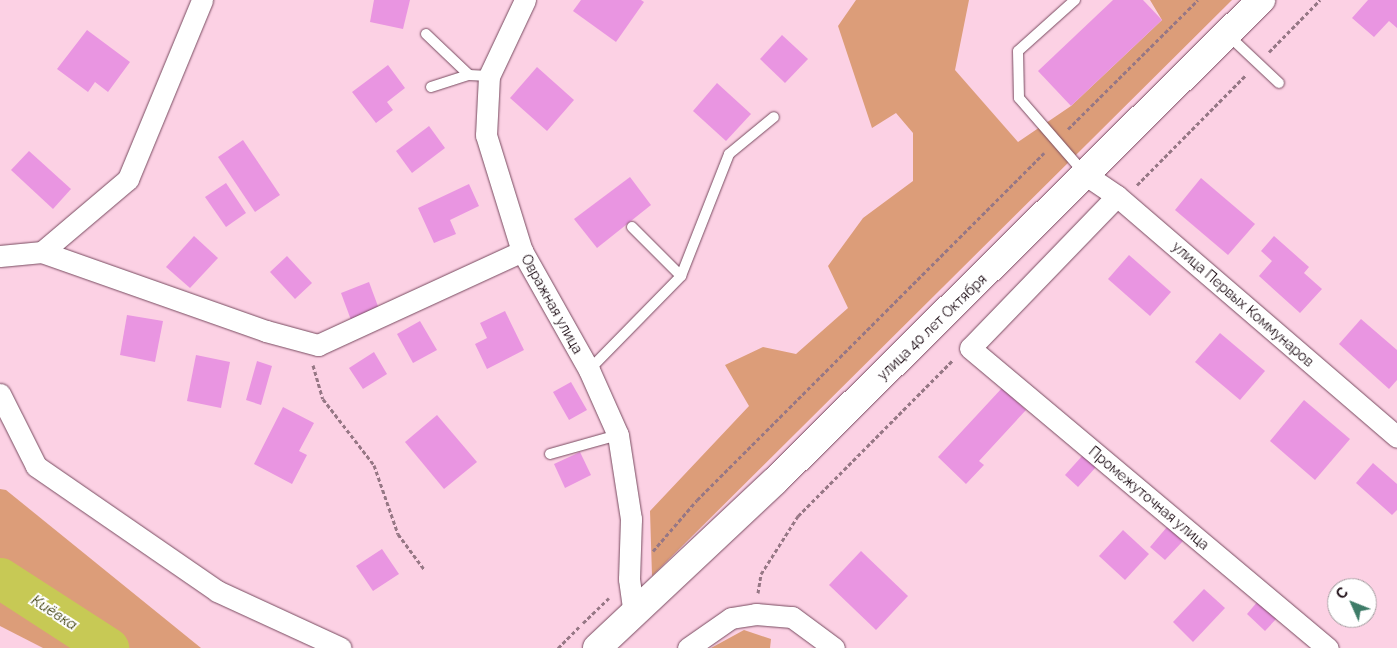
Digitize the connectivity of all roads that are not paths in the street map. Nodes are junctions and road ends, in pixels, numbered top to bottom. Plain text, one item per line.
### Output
1 (202, 0) edge
2 (525, 0) edge
3 (1074, 0) edge
4 (1261, 0) edge
5 (426, 34) dead end
6 (1227, 35) junction
7 (479, 76) junction
8 (1279, 83) dead end
9 (431, 87) dead end
10 (774, 118) dead end
11 (1086, 175) junction
12 (1117, 196) junction
13 (632, 227) dead end
14 (522, 250) junction
15 (42, 252) junction
16 (0, 256) edge
17 (681, 276) junction
18 (589, 370) junction
19 (0, 394) edge
20 (618, 435) junction
21 (1397, 437) edge
22 (550, 454) dead end
23 (634, 613) junction
24 (598, 647) edge
25 (340, 648) edge
26 (688, 648) edge
27 (834, 648) edge
28 (1328, 648) edge

1 - 15 street
2 - 7 street, Овражная улица
3 - 11 lane
4 - 6 main road, улица 40 лет Октября
5 - 7 lane
6 - 8 lane
6 - 11 main road, улица 40 лет Октября
7 - 9 lane
7 - 14 street, Овражная улица
10 - 17 lane
11 - 12 street, улица Первых Коммунаров
11 - 23 main road, улица 40 лет Октября
12 - 21 street, улица Первых Коммунаров
12 - 28 street, Промежуточная улица
13 - 17 lane
14 - 15 street
14 - 18 street, Овражная улица
15 - 16 street
17 - 18 lane
18 - 20 street, Овражная улица
19 - 25 street
20 - 22 lane
20 - 23 street, Овражная улица
23 - 24 main road, улица 40 лет Октября
26 - 27 street

